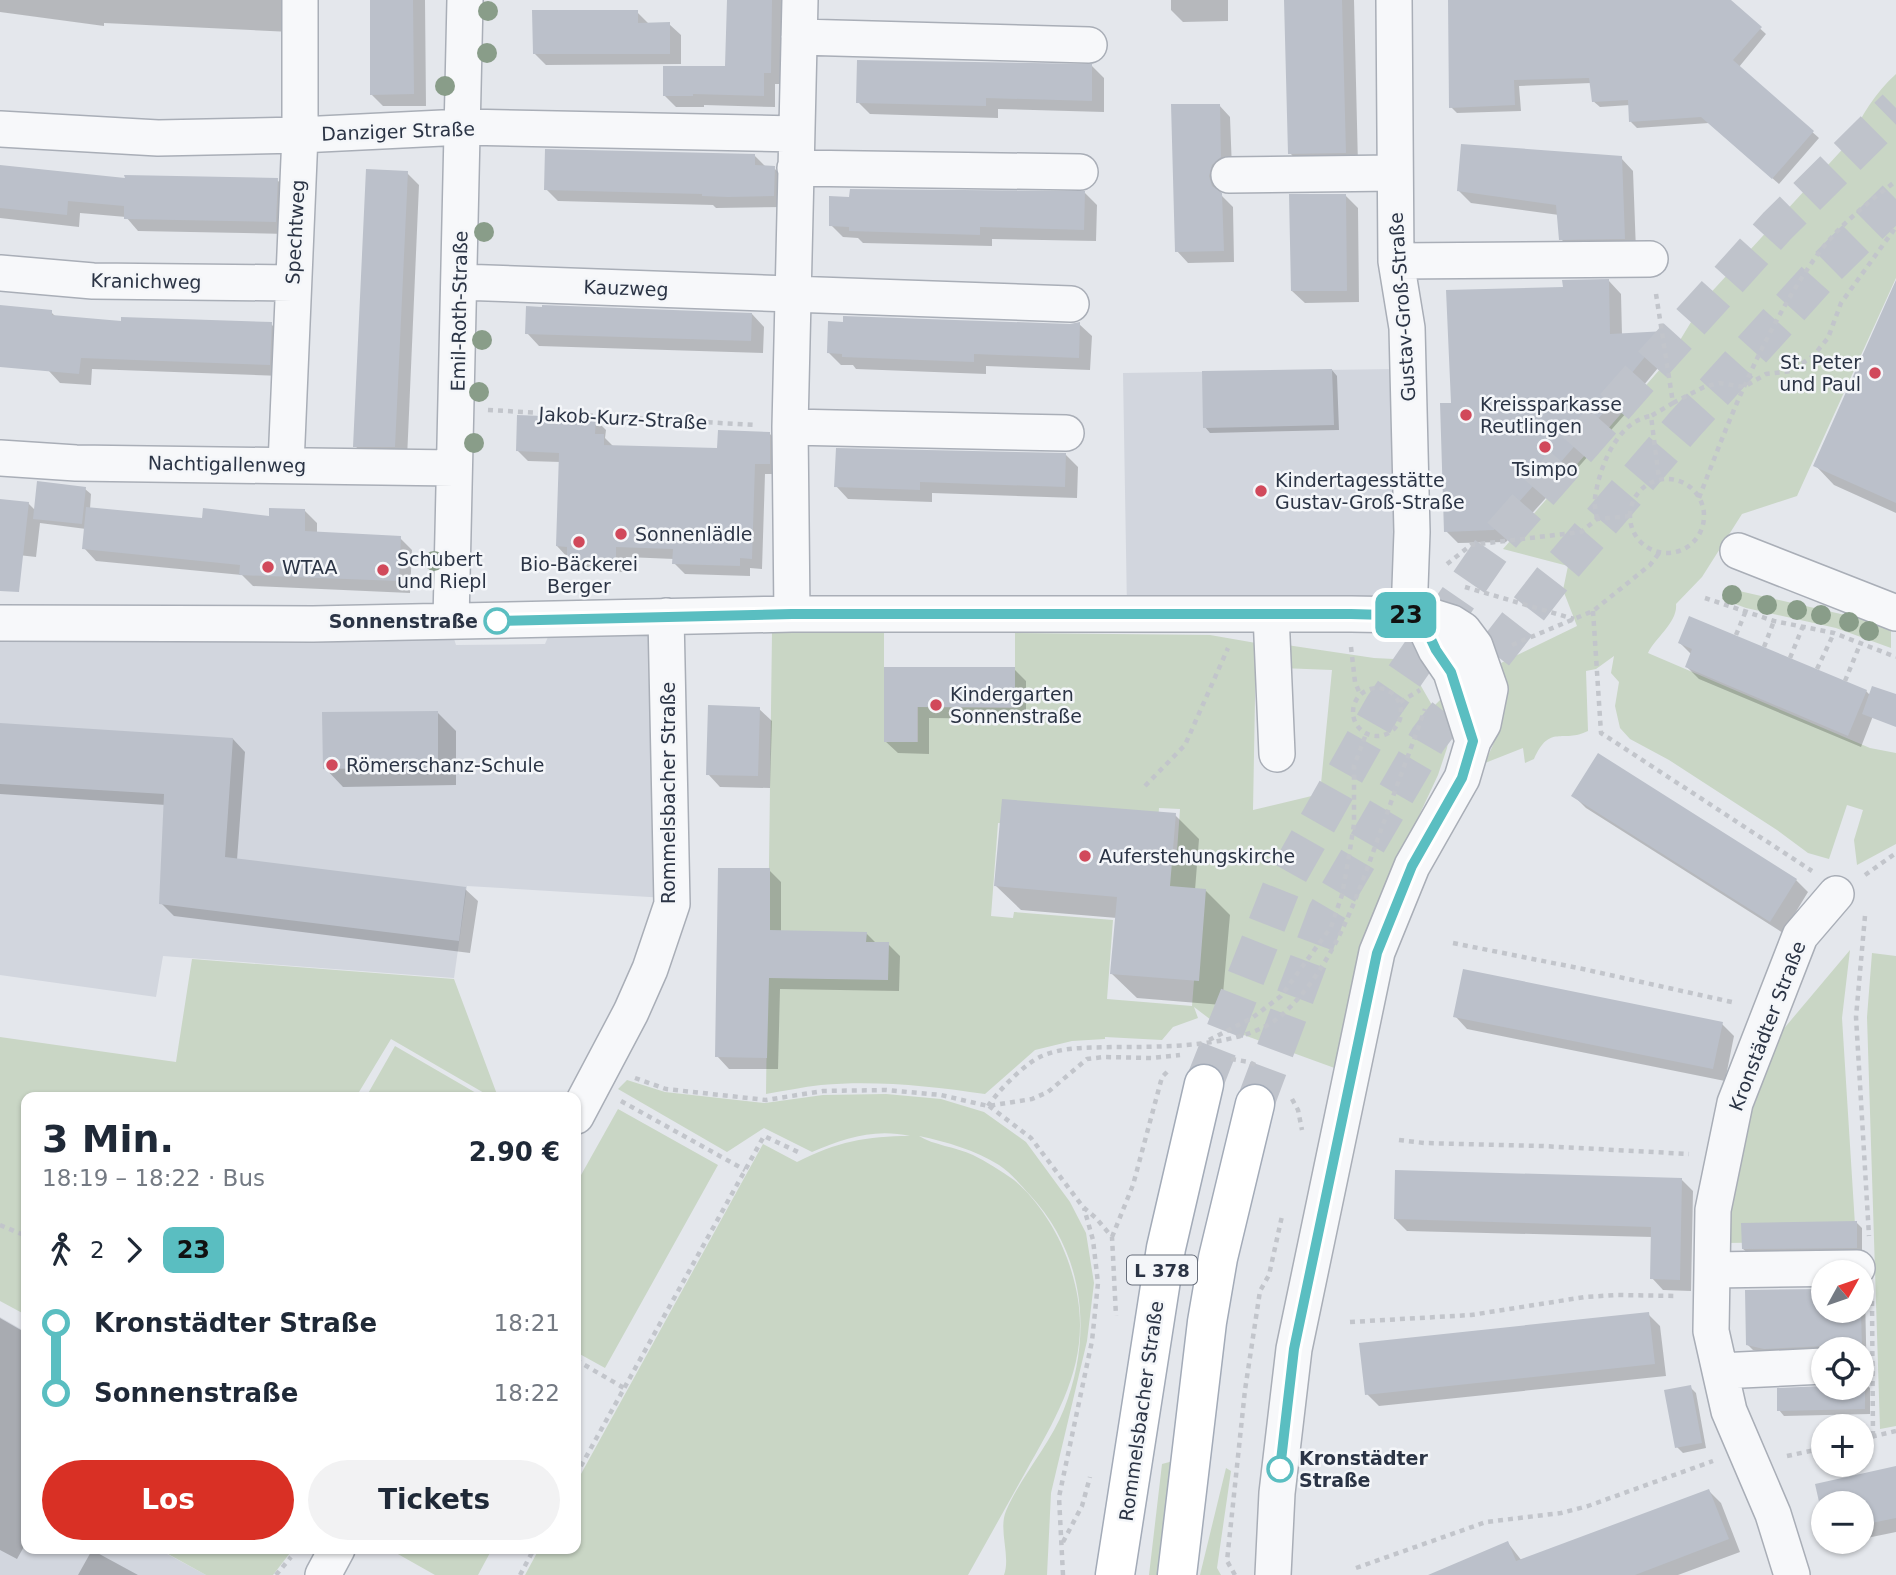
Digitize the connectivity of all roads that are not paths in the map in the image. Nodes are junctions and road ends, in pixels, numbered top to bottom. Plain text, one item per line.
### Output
1 (300, 0) edge
2 (465, 0) edge
3 (800, 0) edge
4 (1394, 0) edge
5 (799, 37) junction
6 (1089, 45) dead end
7 (463, 127) junction
8 (0, 129) edge
9 (300, 135) junction
10 (796, 151) junction
11 (1080, 172) dead end
12 (1395, 173) junction
13 (1229, 175) dead end
14 (1650, 259) road end
15 (1396, 261) junction
16 (0, 274) edge
17 (459, 282) junction
18 (293, 283) junction
19 (792, 294) junction
20 (1072, 304) dead end
21 (790, 427) junction
22 (1066, 433) dead end
23 (0, 458) edge
24 (286, 465) junction
25 (454, 468) junction
26 (1738, 551) dead end
27 (792, 614) junction
28 (1255, 614) junction
29 (1896, 614) edge
30 (1415, 615) junction
31 (666, 616) junction
32 (450, 621) junction
33 (0, 623) edge
34 (1277, 754) dead end
35 (1852, 890) road end
36 (1195, 1069) tunnel mouth
37 (1255, 1104) tunnel mouth
38 (581, 1107) edge
39 (1811, 1273) edge
40 (1712, 1284) junction
41 (1811, 1367) edge
42 (1720, 1371) junction
43 (334, 1554) edge
44 (323, 1575) edge
45 (1115, 1575) edge
46 (1177, 1575) edge
47 (1273, 1575) edge
48 (1792, 1575) edge

1 - 9 street, Spechtweg
2 - 7 street, Emil-Roth-Straße
3 - 5 street
4 - 12 street, Gustav-Groß-Straße
5 - 6 street
5 - 10 street
7 - 9 street, Danziger Straße
7 - 10 street, Danziger Straße
7 - 17 street, Emil-Roth-Straße
8 - 9 street, Danziger Straße
9 - 18 street, Spechtweg
10 - 11 street
10 - 19 street
12 - 13 street
12 - 15 street, Gustav-Groß-Straße
14 - 15 street
15 - 30 street, Gustav-Groß-Straße
16 - 18 street, Kranichweg
17 - 19 street, Kauzweg
17 - 25 street, Emil-Roth-Straße
18 - 24 street, Spechtweg
19 - 20 street
19 - 21 street
21 - 22 street
21 - 27 street
23 - 24 street, Nachtigallenweg
24 - 25 street, Nachtigallenweg
25 - 32 street, Emil-Roth-Straße
26 - 29 street
27 - 28 street
27 - 31 street
28 - 30 street
28 - 34 street
30 - 47 street
31 - 32 street
31 - 38 street, Rommelsbacher Straße
32 - 33 street
35 - 40 street, Kronstädter Straße
36 - 45 main road, Rommelsbacher Straße / L 378
37 - 46 main road, L 378
39 - 40 street
40 - 42 street, Kronstädter Straße
41 - 42 street
42 - 48 street, Kronstädter Straße
43 - 44 street

